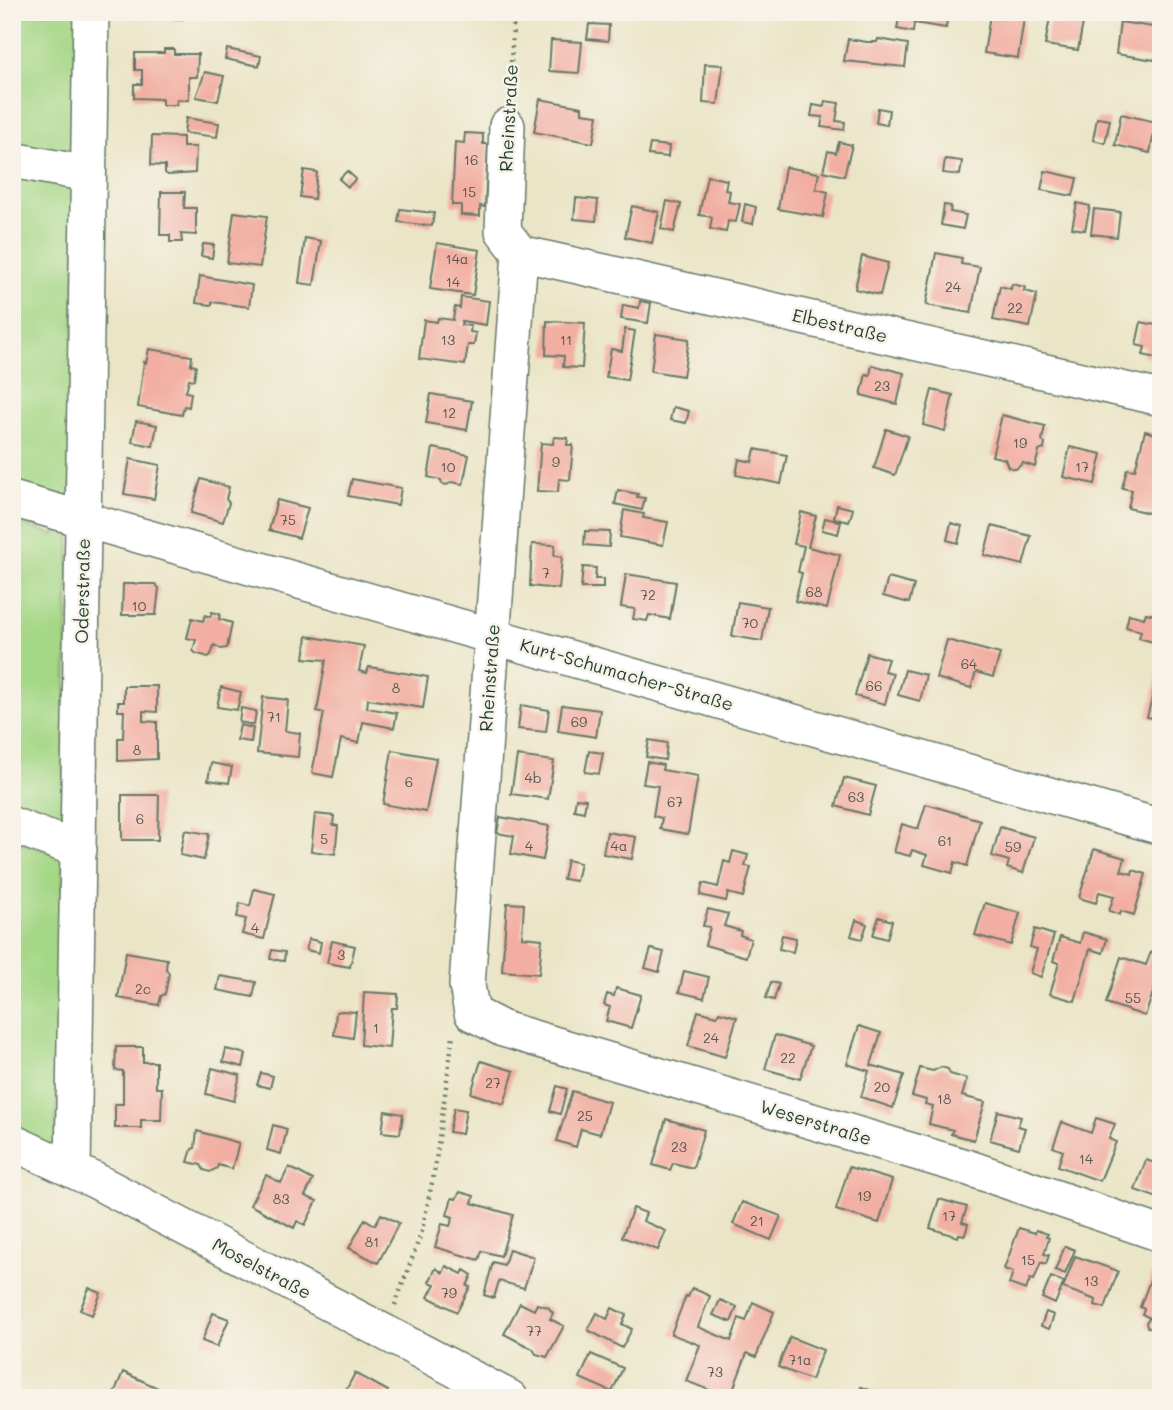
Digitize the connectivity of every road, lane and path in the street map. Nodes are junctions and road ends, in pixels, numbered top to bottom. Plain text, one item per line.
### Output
1 (91, 12) edge
2 (514, 12) edge
3 (507, 126) joint
4 (12, 160) edge
5 (88, 174) junction
6 (520, 253) junction
7 (1161, 398) edge
8 (12, 499) edge
9 (83, 520) junction
10 (492, 636) junction
11 (12, 825) edge
12 (1161, 827) edge
13 (79, 850) junction
14 (472, 1013) junction
15 (12, 1142) edge
16 (73, 1170) junction
17 (1161, 1234) edge
18 (373, 1341) junction
19 (510, 1398) edge

1 - 5 street, Oderstraße
2 - 3 path, Rheinstraße
3 - 6 street, Rheinstraße
4 - 5 street
5 - 9 street, Oderstraße
6 - 7 street, Elbestraße
6 - 10 street, Rheinstraße
8 - 9 street, Kurt-Schumacher-Straße
9 - 10 street, Kurt-Schumacher-Straße
9 - 13 street, Oderstraße
10 - 12 street, Kurt-Schumacher-Straße
10 - 14 street, Rheinstraße
11 - 13 street
13 - 16 street, Oderstraße
14 - 17 street, Weserstraße
14 - 18 path
15 - 16 street, Moselstraße
16 - 18 street, Moselstraße
18 - 19 street, Moselstraße

